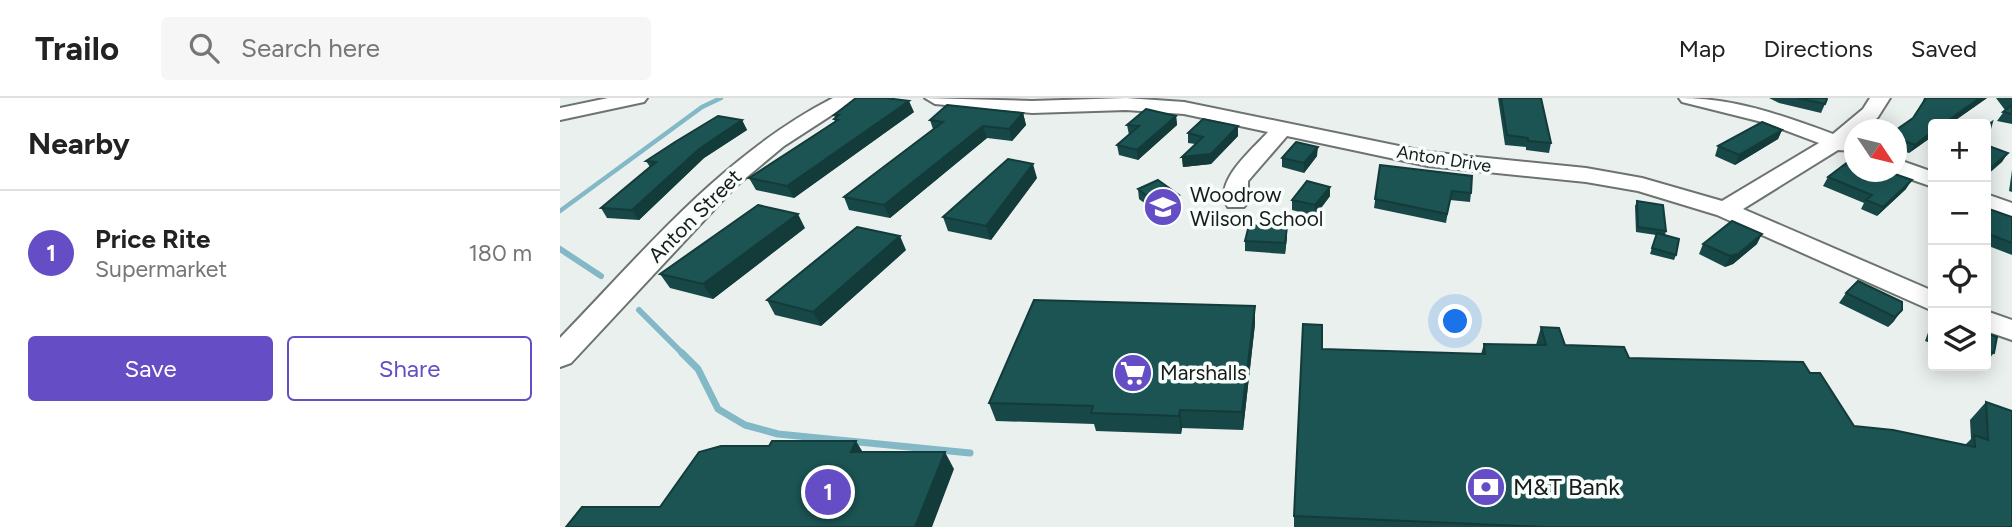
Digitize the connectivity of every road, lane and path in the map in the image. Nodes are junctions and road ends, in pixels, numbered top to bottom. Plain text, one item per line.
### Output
1 (637, 98) edge
2 (848, 98) edge
3 (935, 98) edge
4 (1689, 98) edge
5 (1880, 98) edge
6 (560, 114) edge
7 (1866, 119) edge
8 (1283, 127) junction
9 (1844, 145) edge
10 (1844, 146) edge
11 (1907, 170) edge
12 (1928, 178) edge
13 (1236, 202) dead end
14 (1991, 203) edge
15 (1725, 210) junction
16 (2012, 211) edge
17 (1928, 300) edge
18 (1991, 323) edge
19 (2012, 330) edge
20 (560, 356) edge

1 - 6 street
2 - 20 street, Anton Street
3 - 8 street, Anton Drive
4 - 9 street
5 - 7 street
8 - 13 street
8 - 15 street, Anton Drive
10 - 15 street
11 - 12 street
14 - 16 street
15 - 17 street, Anton Drive
18 - 19 street

